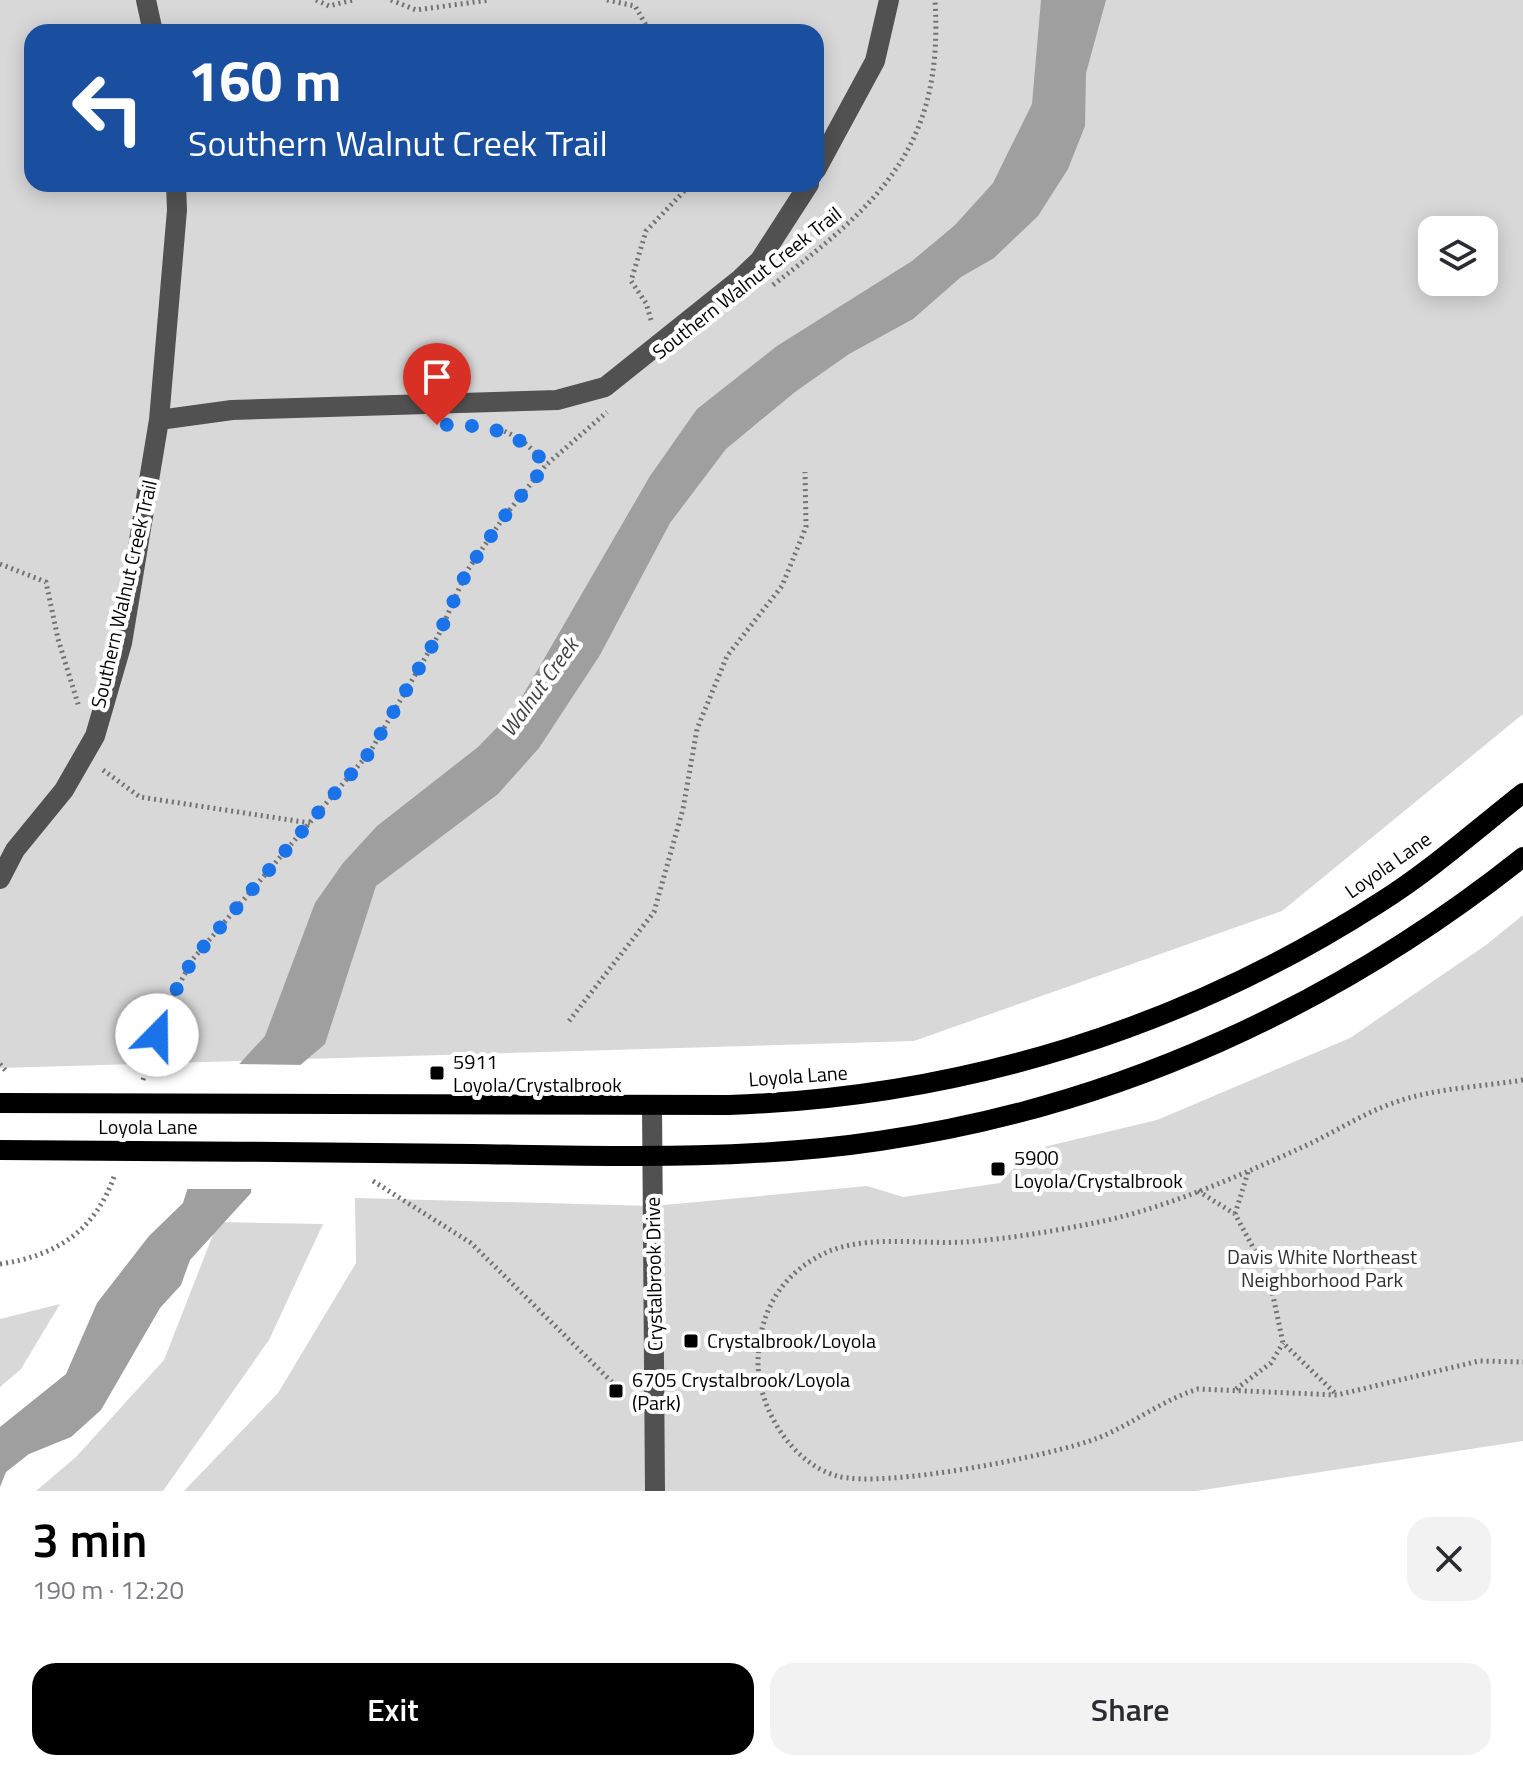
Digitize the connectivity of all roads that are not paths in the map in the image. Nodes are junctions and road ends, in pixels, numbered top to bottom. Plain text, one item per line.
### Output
1 (146, 0) edge
2 (889, 0) edge
3 (151, 24) edge
4 (824, 155) edge
5 (176, 192) edge
6 (804, 192) edge
7 (159, 420) junction
8 (1523, 793) edge
9 (1523, 857) edge
10 (0, 879) edge
11 (0, 1103) edge
12 (652, 1105) junction
13 (0, 1150) edge
14 (653, 1157) junction
15 (655, 1491) edge

1 - 3 street
2 - 4 street
5 - 7 street
6 - 7 street
7 - 10 street
8 - 12 main road, Loyola Lane
9 - 14 main road, Loyola Lane
11 - 12 main road, Loyola Lane
12 - 14 street, Crystalbrook Drive
13 - 14 main road, Loyola Lane
14 - 15 street, Crystalbrook Drive

